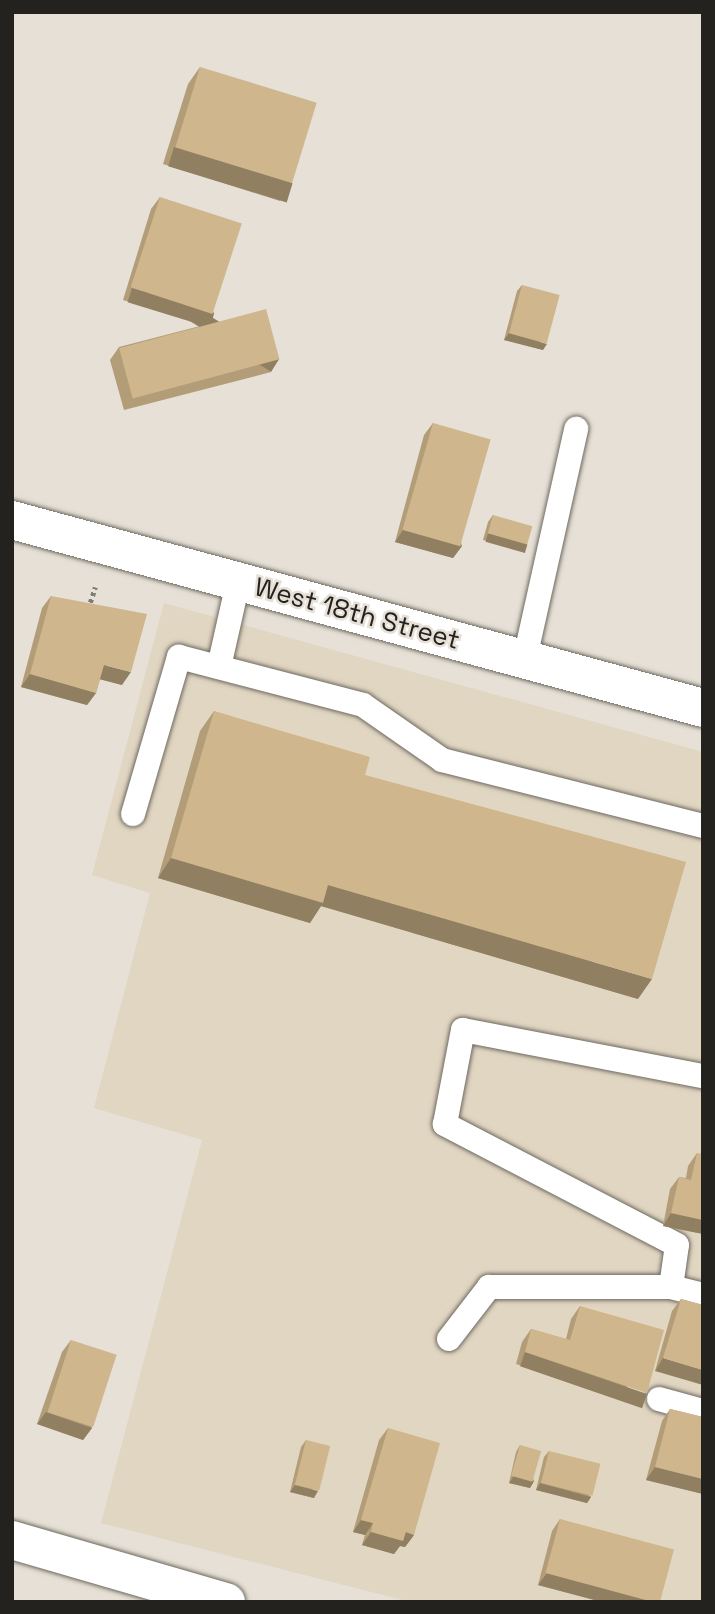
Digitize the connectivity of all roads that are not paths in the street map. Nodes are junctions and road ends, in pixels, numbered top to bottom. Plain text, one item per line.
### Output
1 (576, 429) dead end
2 (12, 520) edge
3 (238, 583) junction
4 (525, 657) junction
5 (219, 667) junction
6 (703, 708) edge
7 (133, 814) dead end
8 (703, 826) edge
9 (703, 1076) edge
10 (671, 1287) junction
11 (703, 1295) edge
12 (449, 1339) dead end
13 (659, 1399) dead end
14 (703, 1411) edge
15 (12, 1540) edge
16 (226, 1602) edge

1 - 4 lane
2 - 3 street, West 18th Street
3 - 4 street, West 18th Street
3 - 5 lane
4 - 6 street, West 18th Street
5 - 7 lane
5 - 8 lane
9 - 10 lane
10 - 11 lane
10 - 12 lane
13 - 14 lane
15 - 16 street

